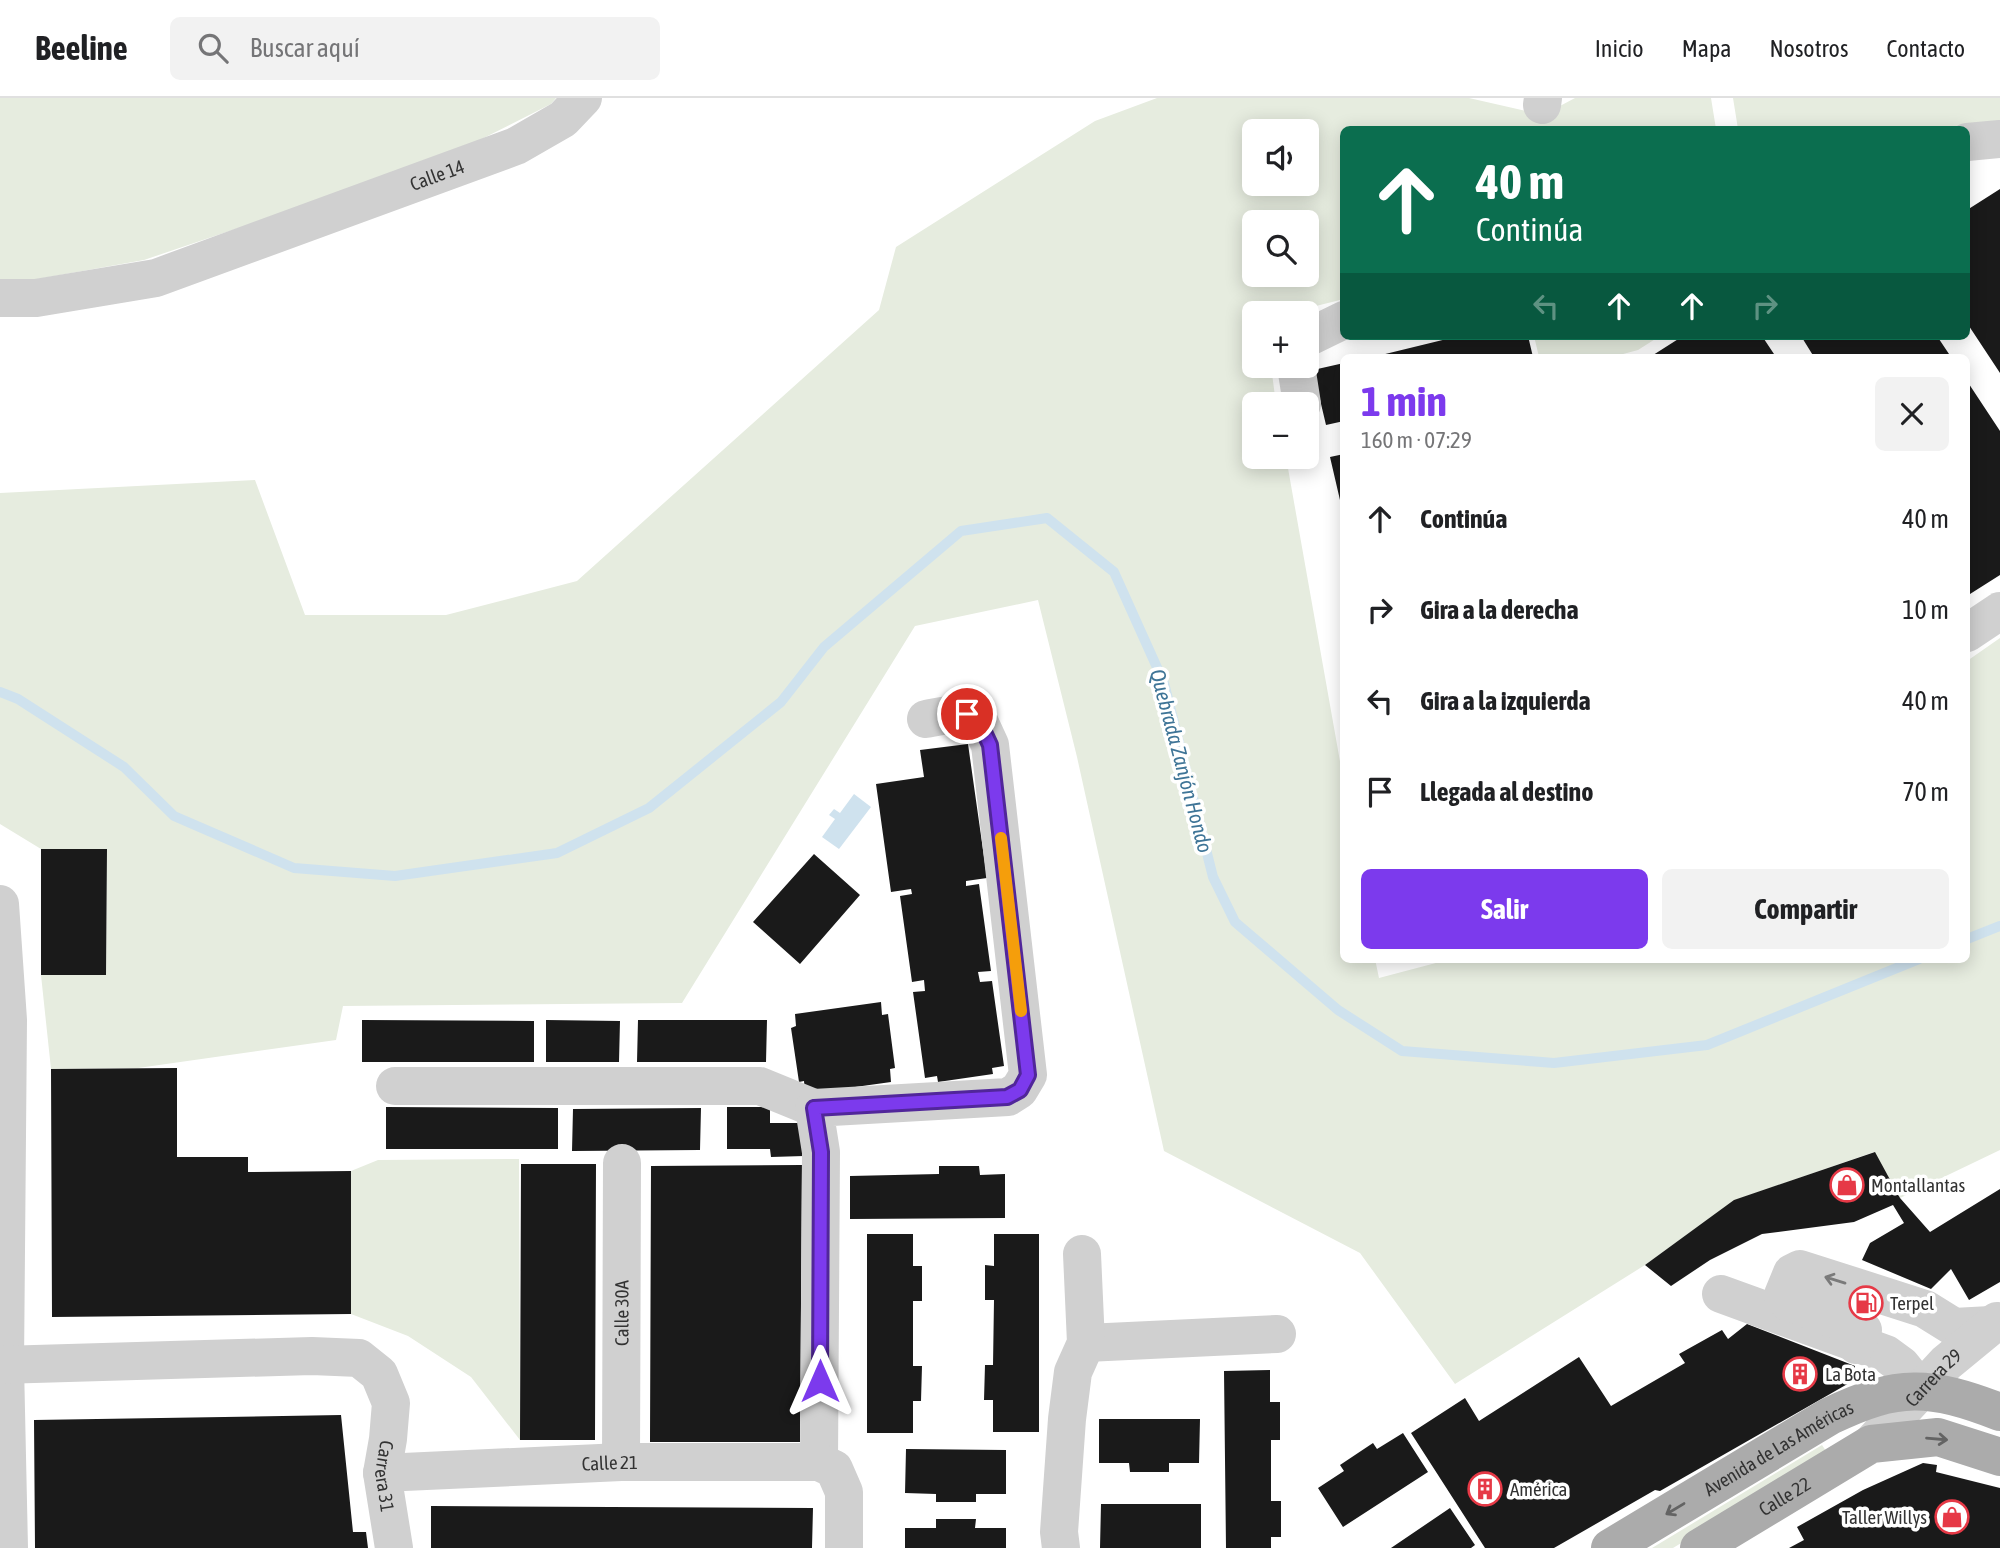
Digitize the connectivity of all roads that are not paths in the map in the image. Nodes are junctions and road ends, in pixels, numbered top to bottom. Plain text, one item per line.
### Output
1 (583, 98) edge
2 (2000, 139) edge
3 (1970, 142) edge
4 (0, 298) edge
5 (1340, 322) edge
6 (1319, 332) edge
7 (2000, 611) edge
8 (1970, 631) edge
9 (926, 719) dead end
10 (0, 905) edge
11 (4, 1020) edge
12 (396, 1086) dead end
13 (814, 1108) junction
14 (622, 1163) dead end
15 (1082, 1254) dead end
16 (1721, 1294) dead end
17 (1996, 1322) edge
18 (1278, 1334) dead end
19 (1086, 1343) junction
20 (1856, 1345) junction
21 (2, 1365) edge
22 (1922, 1391) junction
23 (2000, 1412) edge
24 (1871, 1444) junction
25 (2000, 1457) edge
26 (621, 1462) junction
27 (827, 1466) junction
28 (382, 1473) junction
29 (9, 1548) edge
30 (394, 1548) edge
31 (844, 1548) edge
32 (1061, 1548) edge
33 (1610, 1548) edge
34 (1699, 1548) edge

1 - 4 street, Calle 14
2 - 3 street
5 - 6 street
7 - 8 street
9 - 13 street
10 - 11 street
11 - 21 street
12 - 13 street
13 - 27 street
14 - 26 street, Calle 30A
15 - 19 street
16 - 20 street
17 -> 20 street
17 - 22 street, Carrera 29
18 - 19 street
19 - 32 street
20 - 22 street
21 - 28 street, Carrera 31
21 - 29 street
22 - 23 main road, Avenida de Las Américas
22 - 24 street, Carrera 29
22 -> 33 main road, Avenida de Las Américas
24 -> 25 main road
24 - 34 main road, Calle 22
26 - 27 street, Calle 21
26 - 28 street, Calle 21
27 - 31 street
28 - 30 street, Carrera 31

